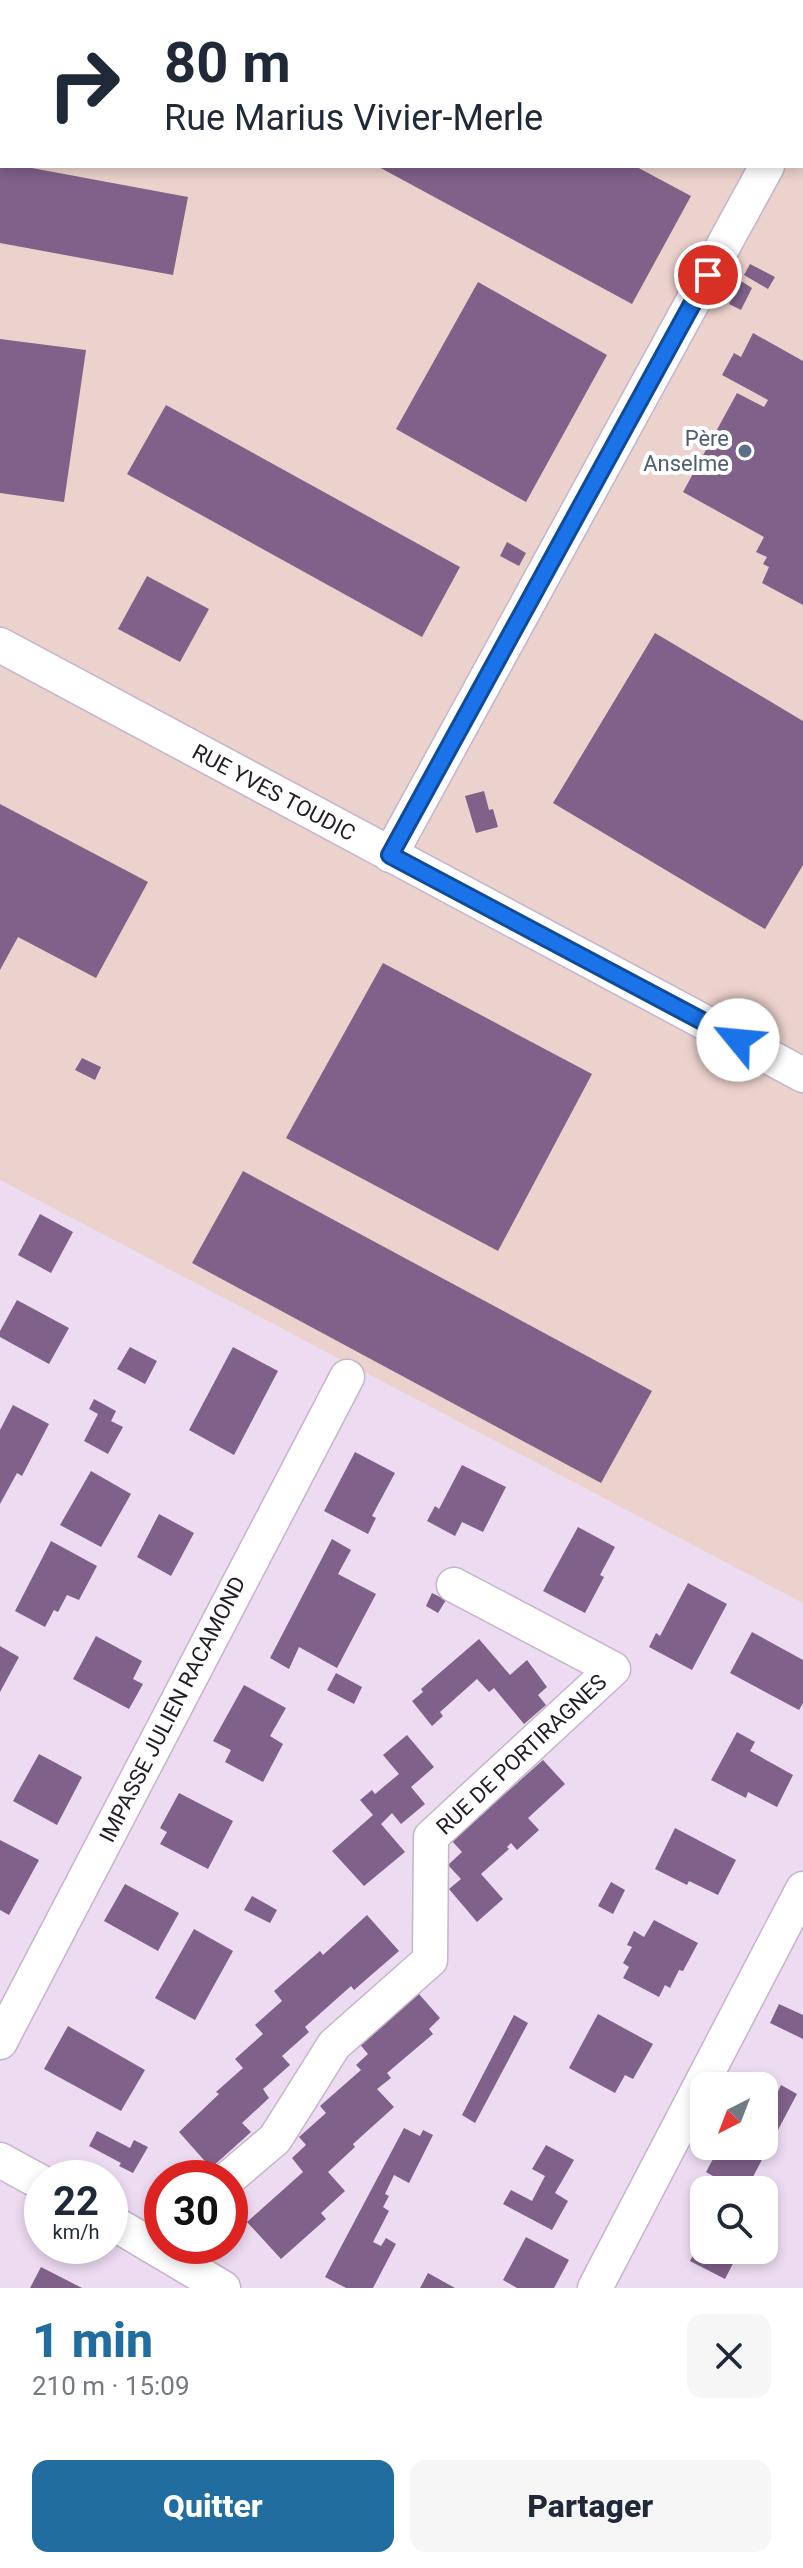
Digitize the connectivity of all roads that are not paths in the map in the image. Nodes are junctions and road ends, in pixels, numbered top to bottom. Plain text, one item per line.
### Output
1 (766, 168) edge
2 (0, 645) edge
3 (390, 855) junction
4 (803, 1075) edge
5 (347, 1377) dead end
6 (454, 1585) dead end
7 (803, 1889) edge
8 (0, 2042) edge
9 (0, 2160) edge
10 (248, 2162) edge
11 (24, 2173) edge
12 (190, 2264) edge
13 (223, 2288) edge
14 (595, 2288) edge

1 - 3 street
2 - 3 street, RUE YVES TOUDIC
3 - 4 street, RUE YVES TOUDIC
5 - 8 street, IMPASSE JULIEN RACAMOND
6 - 10 street, RUE DE PORTIRAGNES
7 - 14 street
9 - 11 street
12 - 13 street

